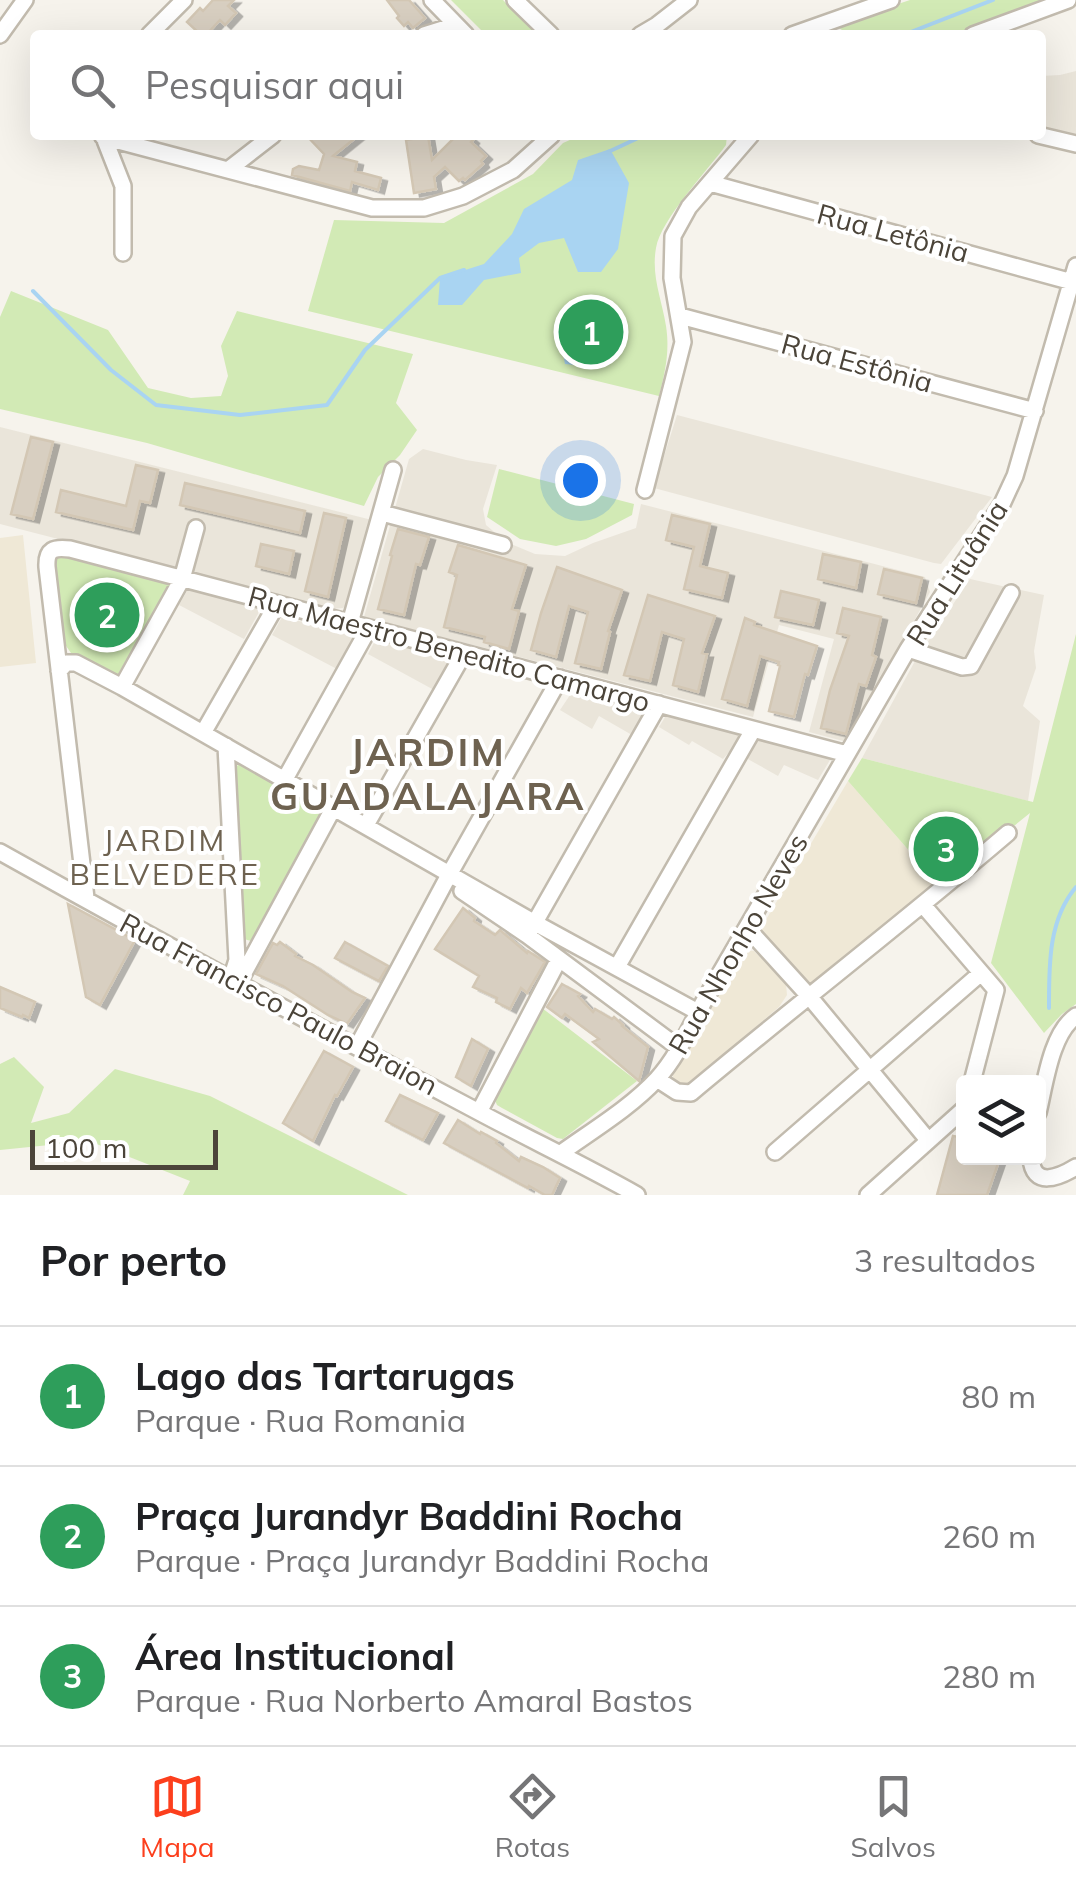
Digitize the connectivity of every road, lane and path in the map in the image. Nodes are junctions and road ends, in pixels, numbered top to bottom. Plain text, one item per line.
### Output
1 (25, 0) edge
2 (184, 0) edge
3 (432, 0) edge
4 (515, 0) edge
5 (688, 0) edge
6 (1068, 0) edge
7 (887, 1) edge
8 (823, 25) junction
9 (154, 30) edge
10 (461, 30) edge
11 (546, 30) edge
12 (648, 30) edge
13 (808, 30) edge
14 (836, 30) edge
15 (987, 30) edge
16 (0, 35) edge
17 (1046, 137) edge
18 (105, 140) edge
19 (118, 140) edge
20 (267, 140) edge
21 (546, 140) edge
22 (745, 140) edge
23 (1076, 144) edge
24 (228, 170) junction
25 (710, 184) junction
26 (123, 253) dead end
27 (1075, 277) edge
28 (680, 316) junction
29 (1035, 411) junction
30 (394, 470) dead end
31 (645, 490) dead end
32 (382, 513) junction
33 (196, 528) dead end
34 (503, 545) dead end
35 (182, 579) junction
36 (1011, 593) dead end
37 (277, 604) junction
38 (350, 623) junction
39 (369, 628) junction
40 (908, 650) junction
41 (464, 653) junction
42 (59, 671) junction
43 (560, 678) junction
44 (122, 687) junction
45 (659, 704) junction
46 (753, 730) junction
47 (203, 733) junction
48 (226, 746) junction
49 (847, 754) junction
50 (285, 779) junction
51 (334, 807) junction
52 (366, 825) junction
53 (1008, 833) dead end
54 (0, 852) edge
55 (79, 853) junction
56 (40, 874) junction
57 (448, 876) junction
58 (86, 898) junction
59 (923, 906) junction
60 (531, 929) junction
61 (748, 929) junction
62 (559, 959) junction
63 (617, 967) junction
64 (981, 973) junction
65 (234, 982) junction
66 (808, 995) junction
67 (698, 1012) junction
68 (1076, 1016) edge
69 (357, 1047) junction
70 (679, 1048) junction
71 (870, 1069) junction
72 (974, 1075) edge
73 (657, 1079) junction
74 (1046, 1081) edge
75 (479, 1112) junction
76 (956, 1116) edge
77 (928, 1140) junction
78 (561, 1152) junction
79 (775, 1152) dead end
80 (1032, 1165) edge
81 (1076, 1168) edge
82 (637, 1195) edge
83 (868, 1195) edge

1 - 16 street
2 - 9 street
3 - 10 street
4 - 11 street
5 - 12 street
6 - 15 street
7 - 8 street
8 - 13 street
8 - 14 street
17 - 23 street
18 - 26 street
19 - 24 street
20 - 24 street
21 - 24 street
22 - 25 street
25 - 27 street, Rua Letônia
25 - 28 street
27 - 29 street, Rua Lituânia
28 - 29 street, Rua Estônia
28 - 31 street
29 - 40 street, Rua Lituânia
30 - 32 street
32 - 34 street
32 - 38 street
33 - 35 street
35 - 37 street, Rua Maestro Benedito Camargo
35 - 42 street, Rua Maestro Benedito Camargo
35 - 44 street
36 - 40 street
37 - 38 street, Rua Maestro Benedito Camargo
37 - 47 street
38 - 39 street, Rua Maestro Benedito Camargo
39 - 41 street, Rua Maestro Benedito Camargo
39 - 50 street
40 - 49 street, Rua Lituânia
41 - 43 street, Rua Maestro Benedito Camargo
41 - 52 street
42 - 44 street
42 - 55 street
43 - 45 street, Rua Maestro Benedito Camargo
43 - 57 street
44 - 47 street
45 - 46 street, Rua Maestro Benedito Camargo
45 - 60 street
46 - 49 street, Rua Maestro Benedito Camargo
46 - 63 street
47 - 48 street
48 - 50 street
48 - 65 street
49 - 61 street, Rua Nhonho Neves
50 - 51 street
51 - 52 street
51 - 65 street
52 - 57 street
53 - 59 street
54 - 56 street, Rua Francisco Paulo Braion
55 - 56 street
55 - 58 street
56 - 58 street, Rua Francisco Paulo Braion
57 - 60 street
57 - 69 street
58 - 65 street, Rua Francisco Paulo Braion
59 - 64 street
59 - 66 street
60 - 62 street
60 - 63 street
61 - 66 street
61 - 67 street, Rua Nhonho Neves
62 - 70 street
62 - 75 street
63 - 67 street
64 - 71 street
64 - 72 street
65 - 69 street, Rua Francisco Paulo Braion
66 - 71 street
66 - 73 street
67 - 70 street, Rua Nhonho Neves
68 - 74 street
69 - 75 street, Rua Francisco Paulo Braion
70 - 73 street, Rua Nhonho Neves
71 - 77 street
71 - 79 street
73 - 78 street, Rua Nhonho Neves
75 - 78 street, Rua Francisco Paulo Braion
76 - 77 street
77 - 83 street
78 - 82 street, Rua Francisco Paulo Braion
80 - 81 street

